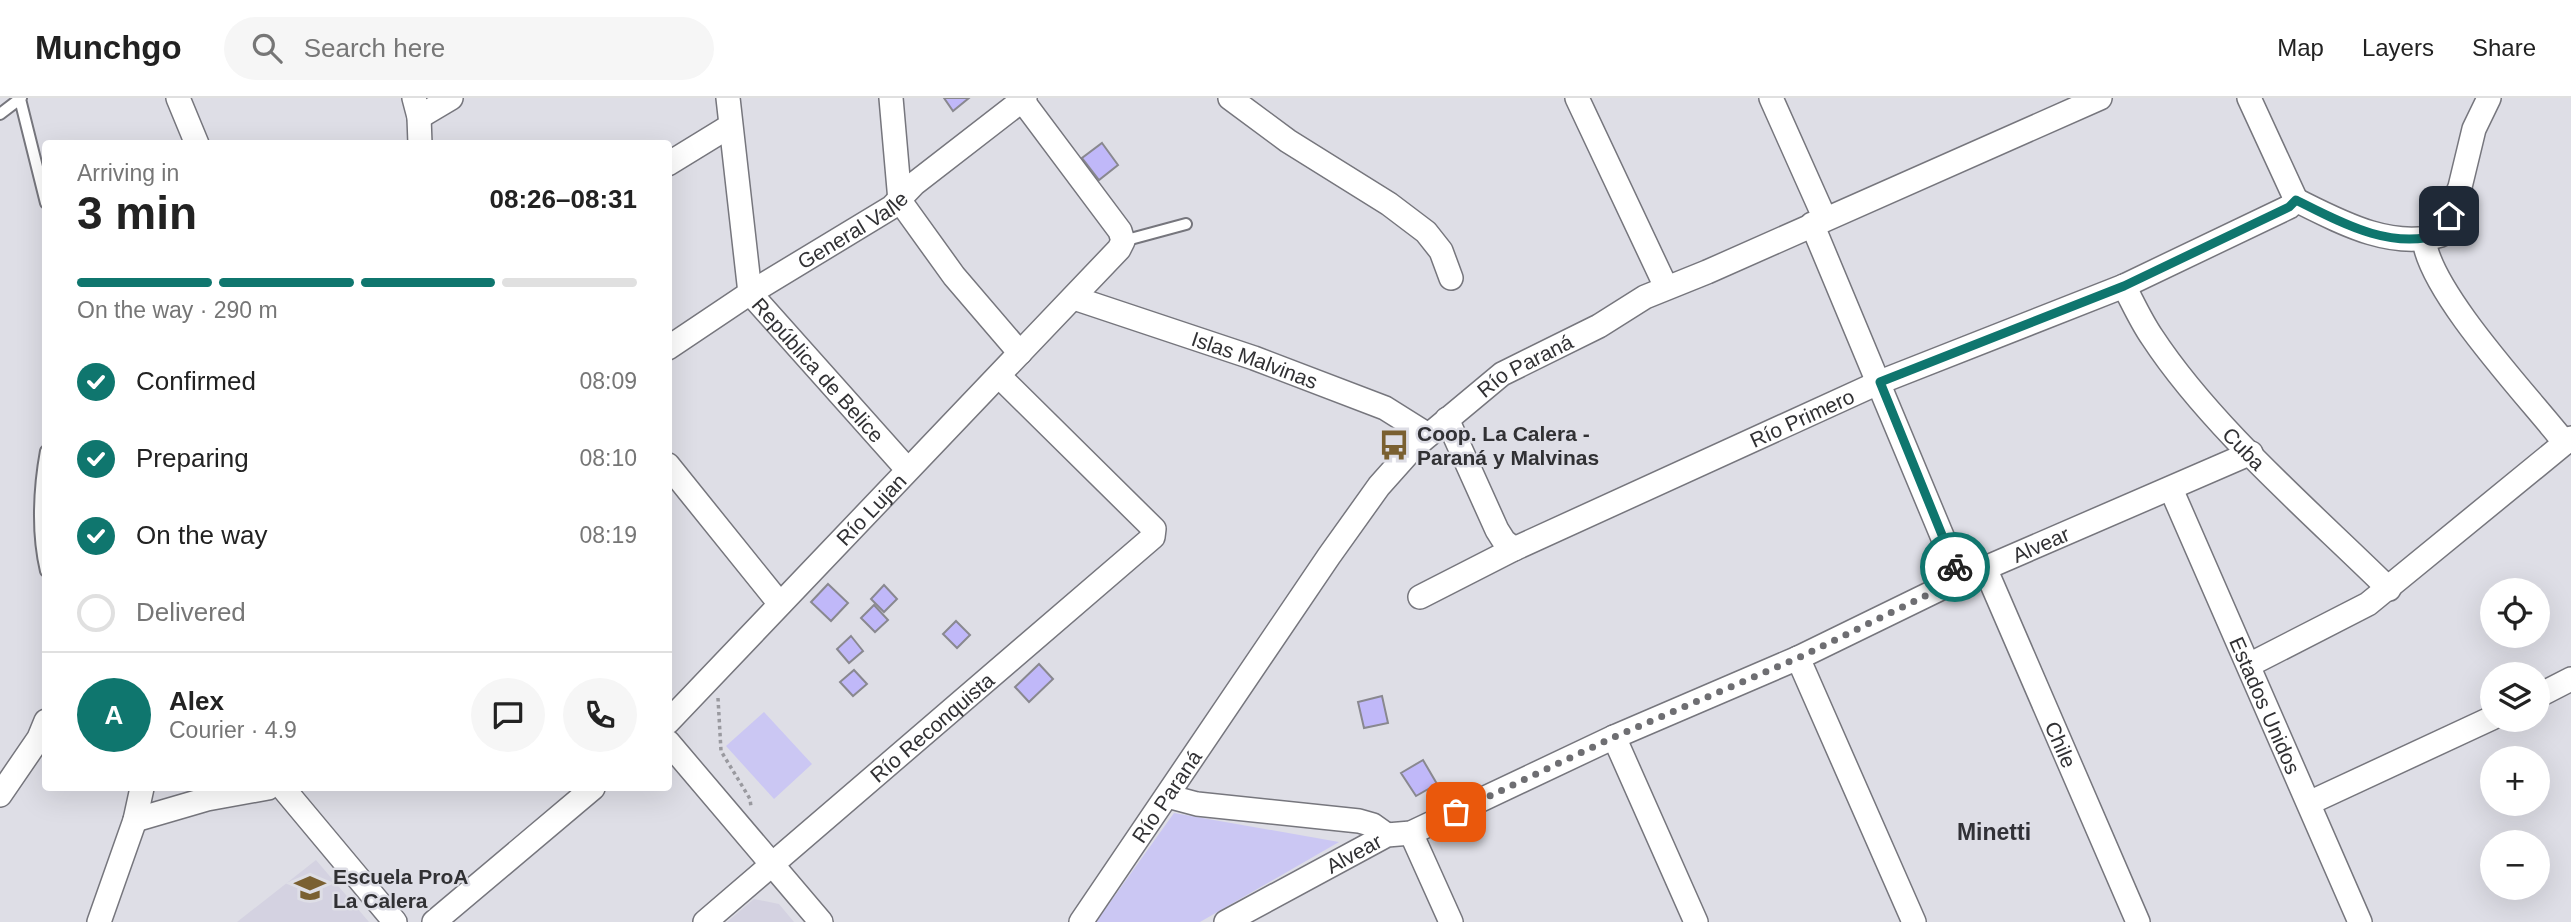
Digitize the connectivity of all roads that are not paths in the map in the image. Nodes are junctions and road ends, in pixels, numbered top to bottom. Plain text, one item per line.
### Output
1 (20, 98) edge
2 (178, 98) edge
3 (451, 98) edge
4 (728, 98) edge
5 (891, 98) edge
6 (1230, 98) edge
7 (1577, 98) edge
8 (1771, 98) edge
9 (2100, 98) edge
10 (2249, 98) edge
11 (2489, 98) edge
12 (1024, 99) edge
13 (417, 108) edge
14 (0, 114) edge
15 (730, 126) junction
16 (195, 140) edge
17 (420, 140) edge
18 (672, 162) edge
19 (42, 188) edge
20 (2296, 200) junction
21 (900, 201) junction
22 (1819, 221) junction
23 (1186, 223) dead end
24 (2424, 240) junction
25 (1121, 245) junction
26 (1451, 278) dead end
27 (2124, 286) junction
28 (1666, 287) junction
29 (750, 293) junction
30 (1074, 298) junction
31 (672, 345) edge
32 (1020, 353) junction
33 (999, 376) junction
34 (1880, 382) junction
35 (1447, 419) junction
36 (1428, 435) junction
37 (2568, 441) edge
38 (2250, 453) junction
39 (907, 469) junction
40 (672, 470) edge
41 (42, 473) edge
42 (2171, 489) junction
43 (1514, 549) junction
44 (42, 555) edge
45 (1985, 568) junction
46 (1960, 579) junction
47 (2389, 589) junction
48 (1420, 597) dead end
49 (780, 604) junction
50 (1798, 658) junction
51 (2249, 665) junction
52 (2571, 679) edge
53 (2550, 690) edge
54 (672, 718) edge
55 (2480, 724) edge
56 (42, 730) edge
57 (1614, 737) junction
58 (672, 747) edge
59 (141, 791) edge
60 (251, 791) edge
61 (286, 791) edge
62 (589, 791) edge
63 (0, 795) edge
64 (1167, 796) junction
65 (2309, 803) junction
66 (135, 820) junction
67 (1411, 834) junction
68 (1387, 835) junction
69 (772, 864) junction
70 (99, 922) edge
71 (395, 922) edge
72 (434, 922) edge
73 (705, 922) edge
74 (821, 922) edge
75 (1081, 922) edge
76 (1226, 922) edge
77 (1451, 922) edge
78 (1696, 922) edge
79 (1914, 922) edge
80 (2138, 922) edge
81 (2360, 922) edge

1 - 14 lane
1 - 19 lane
2 - 16 street
3 - 13 street
4 - 15 street, República de Belice
5 - 21 street
6 - 26 street
7 - 28 street
8 - 22 street
9 - 22 street, Río Paraná
10 - 20 street
11 - 24 street
12 - 21 street, General Valle
12 - 25 street
13 - 17 street
15 - 18 street
15 - 29 street, República de Belice
20 - 24 street
20 - 27 street, Río Primero
21 - 29 street, General Valle
21 - 32 street
22 - 28 street, Río Paraná
22 - 34 street
23 - 25 lane
24 - 37 street
25 - 30 street, Río Lujan
27 - 34 street, Río Primero
27 - 38 street, Cuba
28 - 35 street, Río Paraná
29 - 31 street, General Valle
29 - 39 street, República de Belice
30 - 32 street, Río Lujan
30 - 36 street, Islas Malvinas
32 - 33 street, Río Lujan
33 - 39 street, Río Lujan
33 - 69 street, Río Reconquista
34 - 43 street, Río Primero
34 - 46 street
35 - 36 street, Río Paraná
35 - 43 street
36 - 64 street, Río Paraná
37 - 47 street
38 - 42 street, Alvear
38 - 47 street, Cuba
39 - 49 street, Río Lujan
40 - 49 street
41 - 44 lane
42 - 45 street, Alvear
42 - 51 street, Estados Unidos
43 - 48 street, Río Primero
45 - 46 street, Alvear
45 - 80 street, Chile
46 - 50 street, Alvear
47 - 51 street
49 - 54 street, Río Lujan
50 - 57 street, Alvear
50 - 79 street
51 - 65 street, Estados Unidos
52 - 53 street
55 - 65 street
56 - 63 street
57 - 67 street, Alvear
57 - 78 street
58 - 69 street
59 - 66 street
60 - 66 street
61 - 71 street
62 - 72 street
64 - 68 street
64 - 75 street, Río Paraná
65 - 81 street, Estados Unidos
66 - 70 street
67 - 68 street, Alvear
67 - 77 street
68 - 76 street, Alvear
69 - 73 street, Río Reconquista
69 - 74 street

